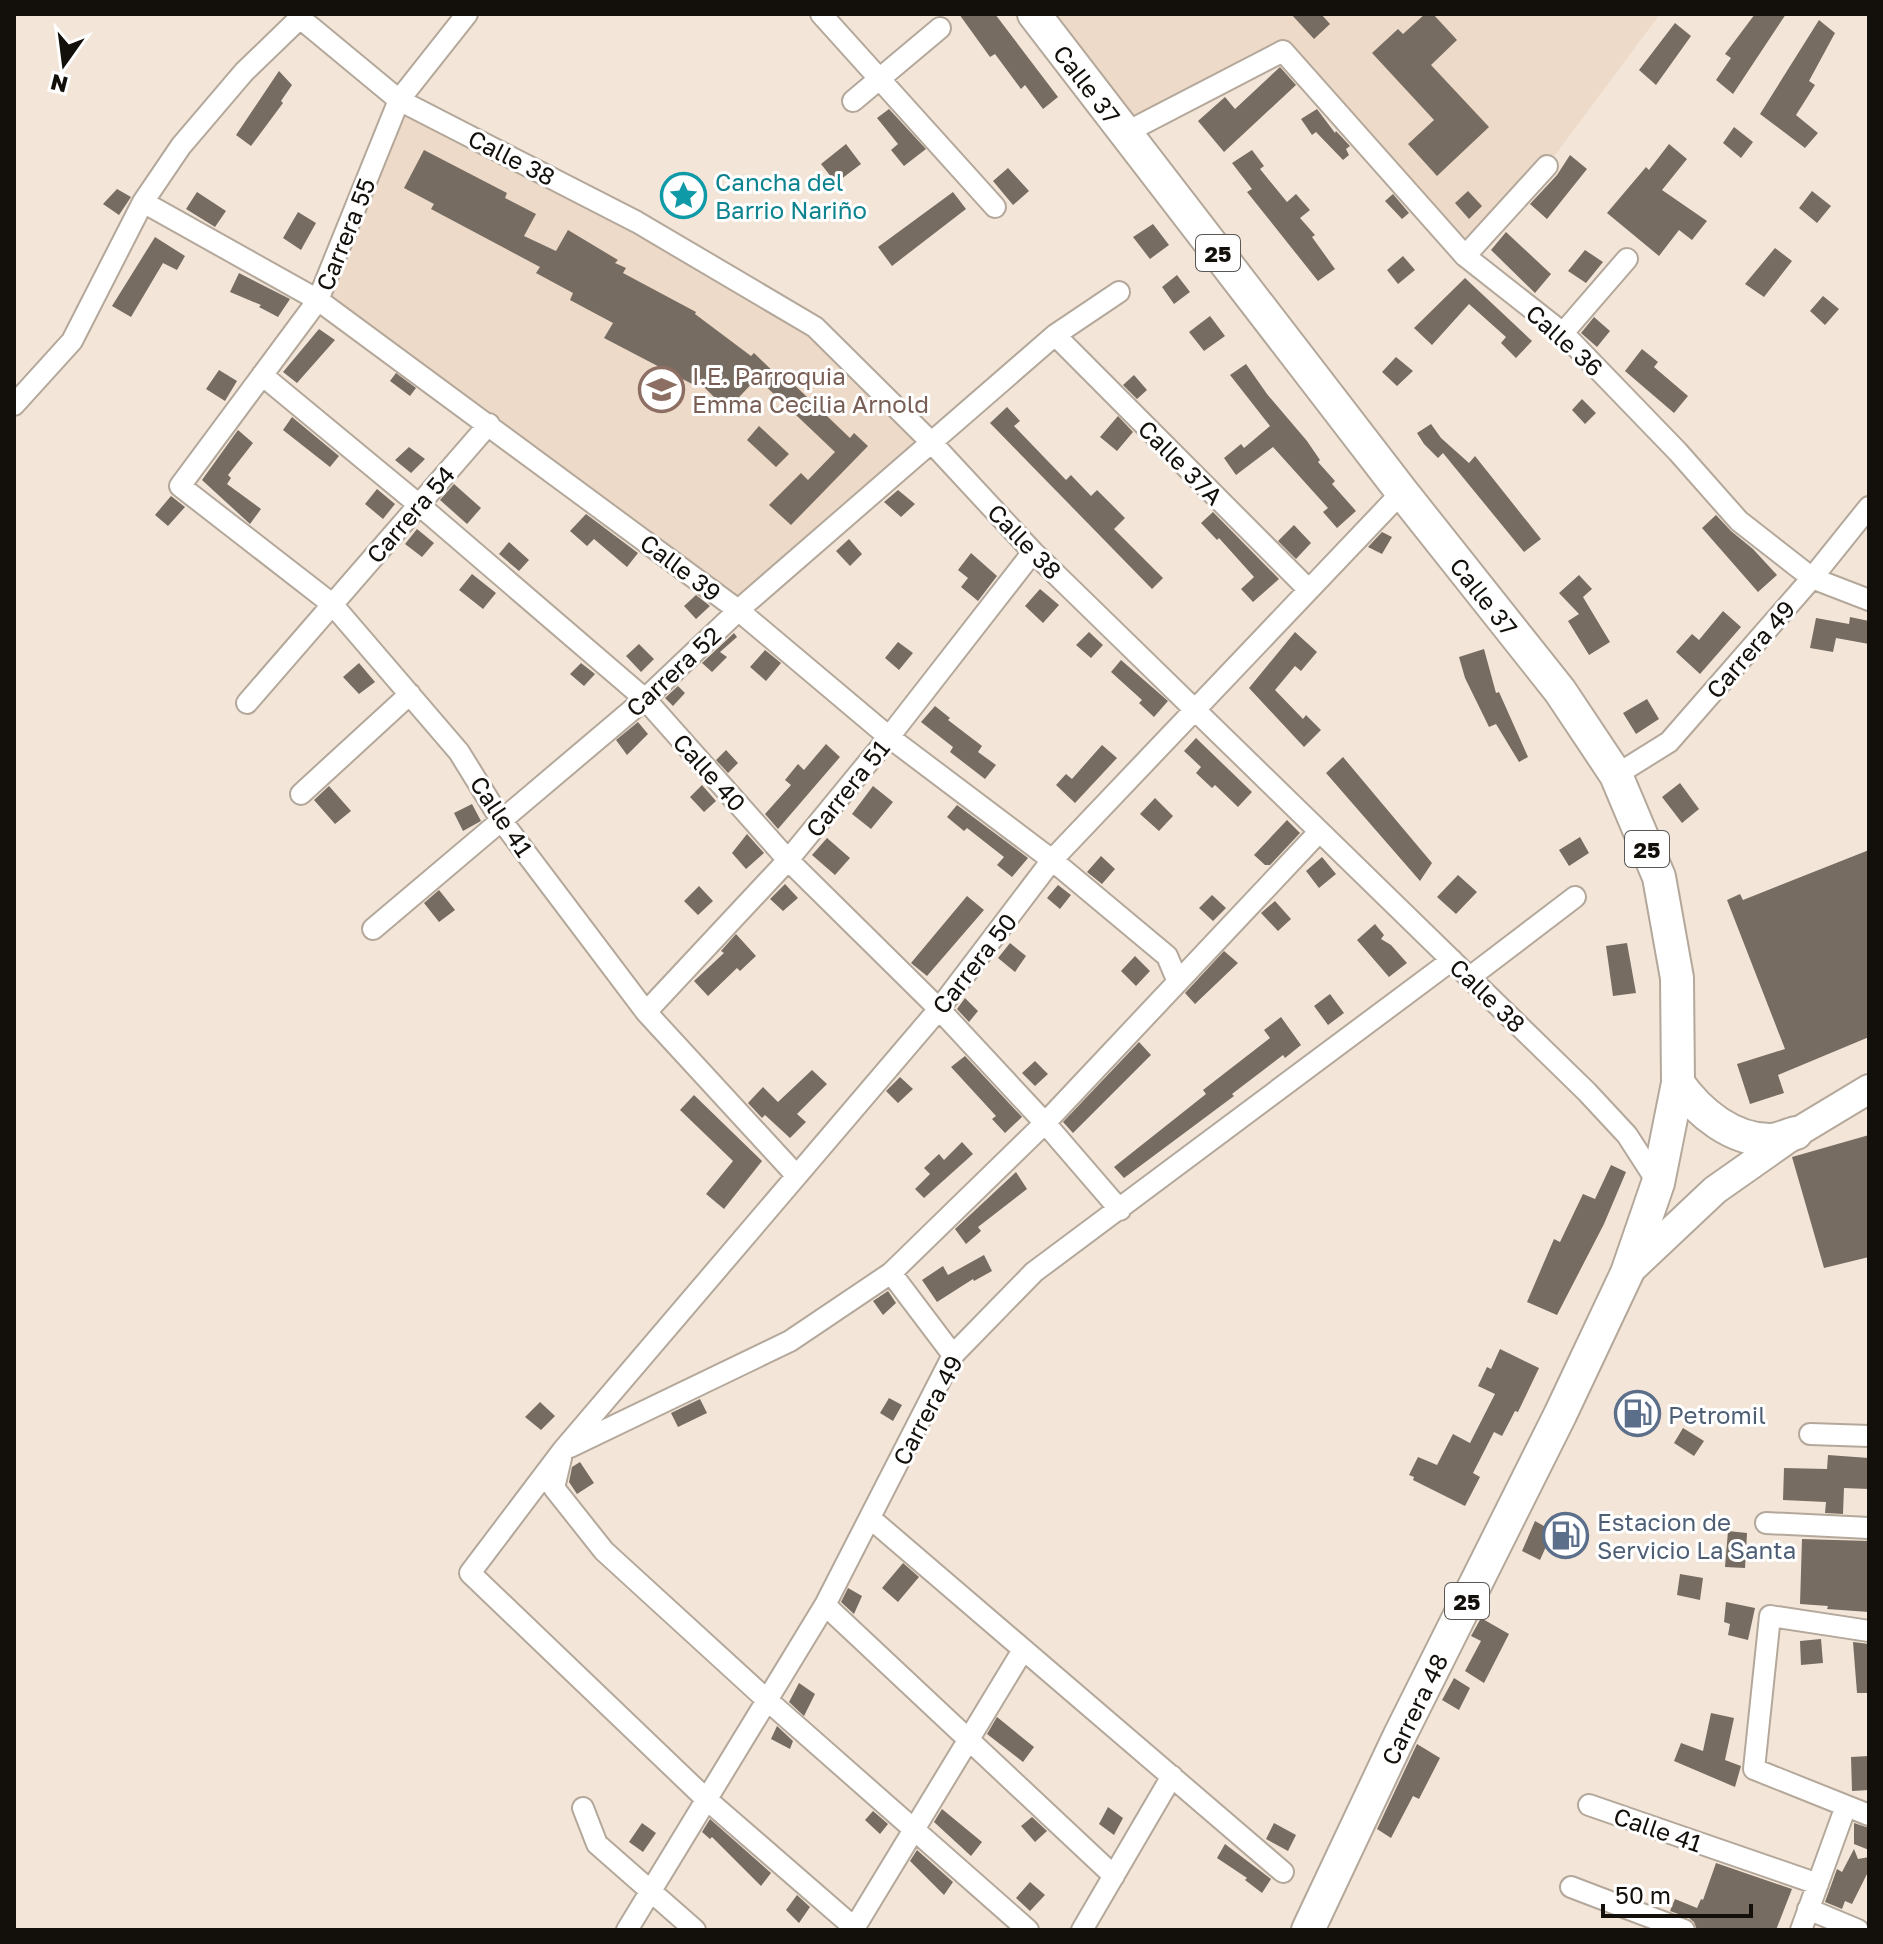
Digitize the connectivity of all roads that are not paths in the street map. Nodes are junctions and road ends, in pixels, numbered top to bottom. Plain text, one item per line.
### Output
1 (467, 14) edge
2 (821, 14) edge
3 (1034, 14) edge
4 (302, 16) edge
5 (940, 28) dead end
6 (880, 79) junction
7 (399, 100) junction
8 (853, 101) dead end
9 (1125, 133) junction
10 (1547, 166) dead end
11 (143, 202) junction
12 (995, 207) dead end
13 (1465, 256) junction
14 (1627, 259) dead end
15 (1119, 292) dead end
16 (318, 300) junction
17 (1563, 333) junction
18 (1055, 335) junction
19 (262, 375) junction
20 (14, 405) edge
21 (489, 424) junction
22 (931, 442) junction
23 (180, 486) joint
24 (1402, 492) junction
25 (418, 504) junction
26 (1869, 507) edge
27 (1033, 552) junction
28 (1812, 578) junction
29 (1308, 589) junction
30 (1869, 600) edge
31 (332, 604) junction
32 (738, 610) junction
33 (410, 694) junction
34 (645, 699) junction
35 (247, 703) dead end
36 (1195, 711) junction
37 (889, 737) junction
38 (1616, 775) junction
39 (301, 794) dead end
40 (501, 820) junction
41 (1319, 832) junction
42 (788, 860) junction
43 (1052, 860) junction
44 (1575, 897) dead end
45 (373, 929) dead end
46 (1452, 960) junction
47 (1470, 977) junction
48 (1178, 982) junction
49 (939, 1009) junction
50 (646, 1012) junction
51 (1678, 1083) junction
52 (1869, 1089) edge
53 (1045, 1123) junction
54 (1796, 1133) junction
55 (796, 1175) junction
56 (1658, 1183) junction
57 (1120, 1210) junction
58 (891, 1273) junction
59 (1627, 1273) junction
60 (953, 1355) junction
61 (1810, 1434) dead end
62 (1869, 1436) edge
63 (563, 1450) junction
64 (870, 1518) junction
65 (1766, 1523) dead end
66 (1869, 1528) edge
67 (825, 1605) junction
68 (1869, 1631) edge
69 (1023, 1650) junction
70 (767, 1700) junction
71 (967, 1739) junction
72 (1172, 1776) junction
73 (705, 1798) junction
74 (1589, 1805) dead end
75 (1846, 1806) junction
76 (583, 1808) dead end
77 (1869, 1815) edge
78 (914, 1829) junction
79 (1283, 1872) dead end
80 (1114, 1876) junction
81 (1818, 1884) junction
82 (1571, 1887) dead end
83 (649, 1889) junction
84 (1808, 1909) junction
85 (855, 1929) edge
86 (627, 1930) edge
87 (695, 1930) edge
88 (1028, 1930) edge
89 (1082, 1930) edge
90 (1308, 1930) edge
91 (1684, 1930) edge
92 (1801, 1930) edge
93 (1858, 1930) edge

1 - 7 street, Carrera 55
2 - 6 street
3 - 9 main road, Calle 37 / 25
4 - 7 street, Calle 38
4 - 11 street
5 - 6 street
6 - 8 street
6 - 12 street
7 - 16 street, Carrera 55
7 - 22 street, Calle 38
9 - 13 street, Calle 36
9 - 24 main road, Calle 37 / 25
10 - 13 street
11 - 16 street, Calle 39
11 - 20 street
13 - 17 street, Calle 36
14 - 17 street
15 - 18 street, Carrera 52
16 - 19 street, Carrera 55
16 - 21 street, Calle 39
17 - 28 street, Calle 36
18 - 22 street, Carrera 52
18 - 29 street, Calle 37A
19 - 23 street, Carrera 55
19 - 25 street, Calle 40
21 - 25 street, Carrera 54
21 - 32 street, Calle 39
22 - 27 street, Calle 38
22 - 32 street, Carrera 52
23 - 31 street, Calle 41
24 - 29 street, Carrera 50
24 - 38 main road, Calle 37 / 25
25 - 31 street, Carrera 54
25 - 34 street, Calle 40
26 - 28 street, Carrera 49
27 - 36 street, Calle 38
27 - 37 street, Carrera 51
28 - 30 street, Calle 36
28 - 38 street, Carrera 49
29 - 36 street, Carrera 50
31 - 33 street, Calle 41
31 - 35 street, Carrera 54
32 - 34 street, Carrera 52
32 - 37 street, Calle 39
33 - 39 street
33 - 40 street, Calle 41
34 - 40 street, Carrera 52
34 - 42 street, Calle 40
36 - 41 street, Calle 38
36 - 43 street, Carrera 50
37 - 42 street, Carrera 51
37 - 43 street, Calle 39
38 - 51 main road, Calle 37 / 25
40 - 45 street, Carrera 52
40 - 50 street, Calle 41
41 - 46 street, Calle 38
41 - 48 street
42 - 49 street, Calle 40
42 - 50 street, Carrera 51
43 - 48 street, Calle 39
43 - 49 street, Carrera 50
44 - 47 street
46 - 47 street, Calle 38
46 - 57 street, Carrera 49
47 - 56 street, Calle 38
48 - 53 street
49 - 53 street, Calle 40
49 - 55 street, Carrera 50
50 - 55 street, Calle 41
51 - 54 main road
51 - 56 main road, Calle 37 / 25
52 - 54 main road
53 - 57 street, Calle 40
53 - 58 street
54 - 59 main road
55 - 63 street, Carrera 50
56 - 59 main road, Calle 37 / 25
57 - 60 street, Carrera 49
58 - 60 street
58 - 63 street
59 - 90 main road, Carrera 48 / 25
60 - 64 street, Carrera 49
61 - 62 street
63 - 70 street
63 - 73 street, Carrera 50
64 - 67 street, Carrera 49
64 - 69 street
65 - 66 street
67 - 70 street, Carrera 49
67 - 71 street
68 - 75 street
69 - 71 street
69 - 72 street
70 - 73 street, Carrera 49
70 - 78 street
71 - 78 street
71 - 80 street
72 - 79 street
72 - 80 street
73 - 83 street, Carrera 49
73 - 85 street
74 - 81 street, Calle 41
75 - 77 street
75 - 81 street
76 - 83 street
78 - 85 street
78 - 88 street
80 - 89 street
81 - 84 street
82 - 91 street
83 - 86 street, Carrera 49
83 - 87 street
84 - 92 street
84 - 93 street

